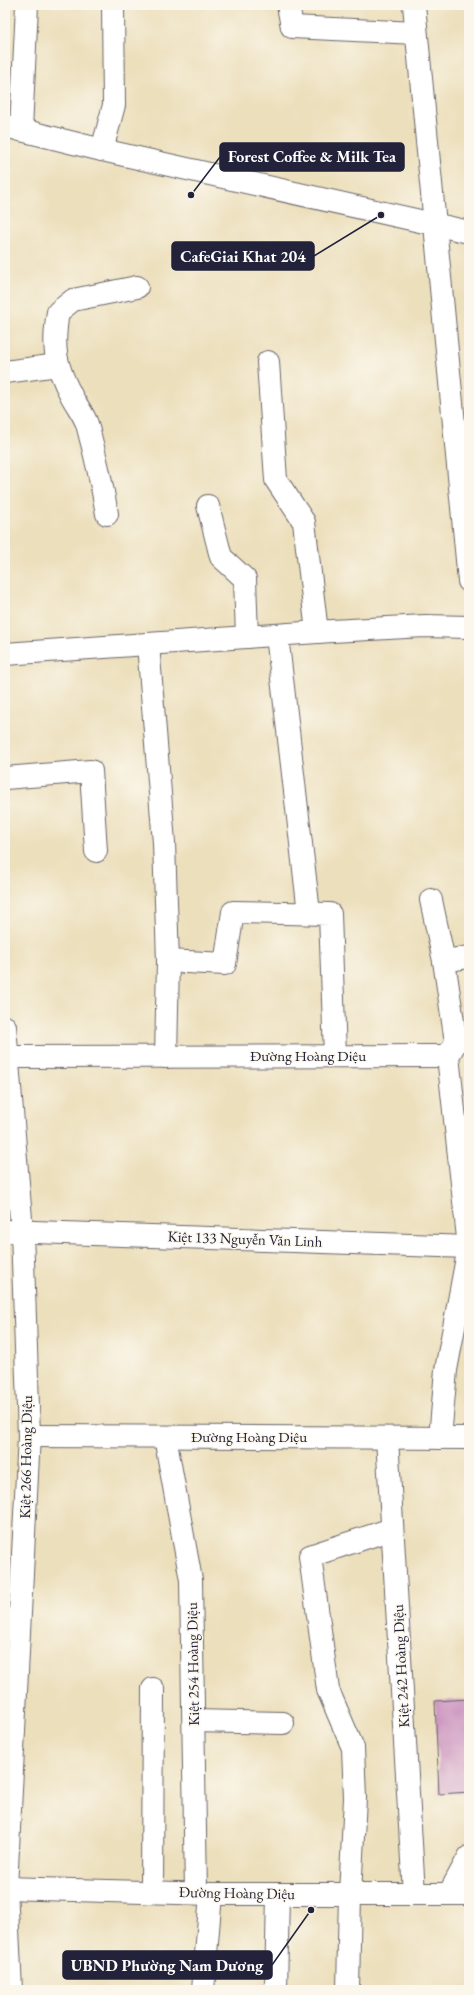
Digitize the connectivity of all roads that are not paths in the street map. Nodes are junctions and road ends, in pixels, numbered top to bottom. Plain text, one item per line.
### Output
1 (27, 5) edge
2 (113, 5) edge
3 (288, 5) edge
4 (414, 5) edge
5 (416, 33) junction
6 (13, 128) edge
7 (102, 150) junction
8 (433, 224) junction
9 (469, 232) edge
10 (137, 286) dead end
11 (268, 362) dead end
12 (58, 365) junction
13 (5, 372) edge
14 (208, 506) dead end
15 (107, 514) dead end
16 (469, 581) edge
17 (469, 627) edge
18 (317, 632) junction
19 (277, 635) junction
20 (247, 637) junction
21 (148, 644) junction
22 (5, 654) edge
23 (5, 778) edge
24 (96, 851) dead end
25 (431, 900) dead end
26 (309, 913) junction
27 (469, 957) edge
28 (444, 961) junction
29 (168, 962) junction
30 (5, 1027) edge
31 (335, 1056) junction
32 (448, 1056) junction
33 (8, 1057) junction
34 (166, 1057) junction
35 (13, 1231) edge
36 (469, 1247) edge
37 (30, 1436) junction
38 (165, 1437) junction
39 (387, 1438) junction
40 (440, 1438) junction
41 (469, 1438) edge
42 (392, 1529) junction
43 (153, 1689) dead end
44 (10, 1708) edge
45 (194, 1721) junction
46 (283, 1723) dead end
47 (469, 1857) edge
48 (6, 1888) edge
49 (152, 1892) junction
50 (204, 1893) junction
51 (278, 1894) junction
52 (350, 1894) junction
53 (414, 1894) junction
54 (459, 1894) edge
55 (11, 1990) edge
56 (203, 1990) edge
57 (276, 1990) edge
58 (348, 1990) edge

1 - 6 street
2 - 7 street
3 - 5 street
4 - 5 street
5 - 8 street
6 - 7 street
7 - 8 street
8 - 9 street
8 - 16 street
10 - 12 street
11 - 18 street
12 - 13 street
12 - 15 street
14 - 20 street
17 - 18 street
18 - 19 street
19 - 20 street
19 - 26 street
20 - 21 street
21 - 22 street
21 - 29 street
23 - 24 street
25 - 28 street
26 - 29 street
26 - 31 street
27 - 28 street
28 - 32 street
29 - 34 street
30 - 33 street, Kiệt 266 Hoàng Diệu
31 - 32 street, Đường Hoàng Diệu
31 - 34 street, Đường Hoàng Diệu
32 - 36 street
33 - 34 street, Đường Hoàng Diệu
33 - 35 street, Kiệt 266 Hoàng Diệu
35 - 36 street, Kiệt 133 Nguyễn Văn Linh
35 - 37 street, Kiệt 266 Hoàng Diệu
36 - 40 street
37 - 38 street, Đường Hoàng Diệu
37 - 44 street, Kiệt 266 Hoàng Diệu
38 - 39 street, Đường Hoàng Diệu
38 - 45 street, Kiệt 254 Hoàng Diệu
39 - 40 street, Đường Hoàng Diệu
39 - 42 street, Kiệt 242 Hoàng Diệu
40 - 41 street, Đường Hoàng Diệu
42 - 52 street
42 - 53 street, Kiệt 242 Hoàng Diệu
43 - 49 street
44 - 48 street, Kiệt 266 Hoàng Diệu
45 - 46 street
45 - 50 street, Kiệt 254 Hoàng Diệu
47 - 54 street
48 - 49 street, Đường Hoàng Diệu
48 - 55 street, Kiệt 266 Hoàng Diệu
49 - 50 street, Đường Hoàng Diệu
50 - 51 street, Đường Hoàng Diệu
50 - 56 street, Kiệt 254 Hoàng Diệu
51 - 52 street, Đường Hoàng Diệu
51 - 57 street
52 - 53 street, Đường Hoàng Diệu
52 - 58 street
53 - 54 street, Đường Hoàng Diệu

